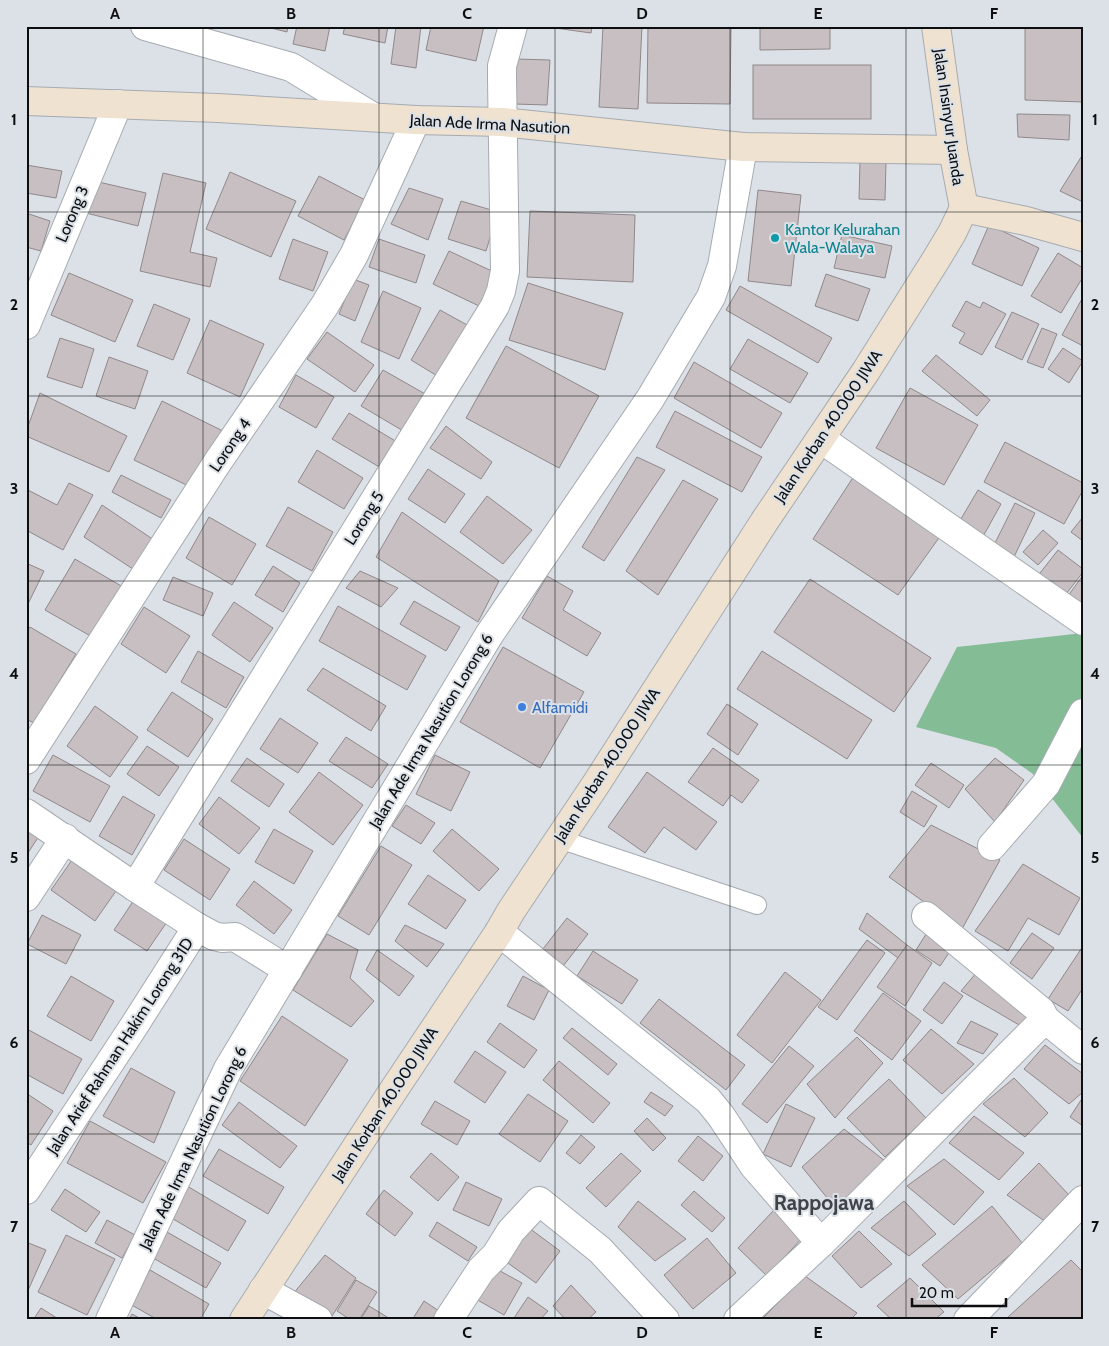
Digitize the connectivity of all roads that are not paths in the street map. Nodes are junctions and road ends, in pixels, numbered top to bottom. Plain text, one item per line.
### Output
1 (145, 26) edge
2 (513, 26) edge
3 (936, 26) edge
4 (26, 101) edge
5 (118, 104) junction
6 (373, 117) junction
7 (416, 120) junction
8 (502, 122) junction
9 (743, 146) junction
10 (953, 150) junction
11 (964, 208) junction
12 (1083, 237) edge
13 (26, 325) edge
14 (822, 439) junction
15 (1083, 621) edge
16 (1083, 713) edge
17 (26, 760) edge
18 (26, 813) edge
19 (65, 838) junction
20 (559, 839) junction
21 (992, 846) dead end
22 (134, 887) junction
23 (26, 896) edge
24 (757, 905) dead end
25 (926, 916) dead end
26 (197, 927) junction
27 (499, 932) junction
28 (288, 970) junction
29 (1045, 1019) junction
30 (1083, 1050) edge
31 (26, 1190) edge
32 (1083, 1200) edge
33 (821, 1242) junction
34 (263, 1290) junction
35 (110, 1320) edge
36 (244, 1320) edge
37 (318, 1320) edge
38 (448, 1320) edge
39 (665, 1320) edge
40 (738, 1320) edge
41 (968, 1320) edge

1 - 6 street
2 - 8 street, Lorong 5
3 - 10 street, Jalan Insinyur Juanda
4 - 5 street, Jalan Ade Irma Nasution
5 - 6 street, Jalan Ade Irma Nasution
5 - 13 street, Lorong 3
6 - 7 street, Jalan Ade Irma Nasution
7 - 8 street, Jalan Ade Irma Nasution
7 - 17 street, Lorong 4
8 - 9 street, Jalan Ade Irma Nasution
8 - 22 street, Lorong 5
9 - 10 street, Jalan Ade Irma Nasution
9 - 28 street, Jalan Ade Irma Nasution Lorong 6
10 - 11 street, Jalan Insinyur Juanda
11 - 12 street
11 - 14 street, Jalan Korban 40.000 JIWA
14 - 15 street
14 - 20 street, Jalan Korban 40.000 JIWA
16 - 21 street
18 - 19 street
19 - 22 street
19 - 23 street
20 - 24 lane
20 - 27 street, Jalan Korban 40.000 JIWA
22 - 26 street
25 - 29 street
26 - 28 street
26 - 31 street, Jalan Arief Rahman Hakim Lorong 31D
27 - 33 street
27 - 34 street, Jalan Korban 40.000 JIWA
28 - 35 street, Jalan Ade Irma Nasution Lorong 6
29 - 30 street
29 - 33 street
32 - 41 street
33 - 40 street
34 - 36 street, Jalan Korban 40.000 JIWA
34 - 37 street
38 - 39 street

